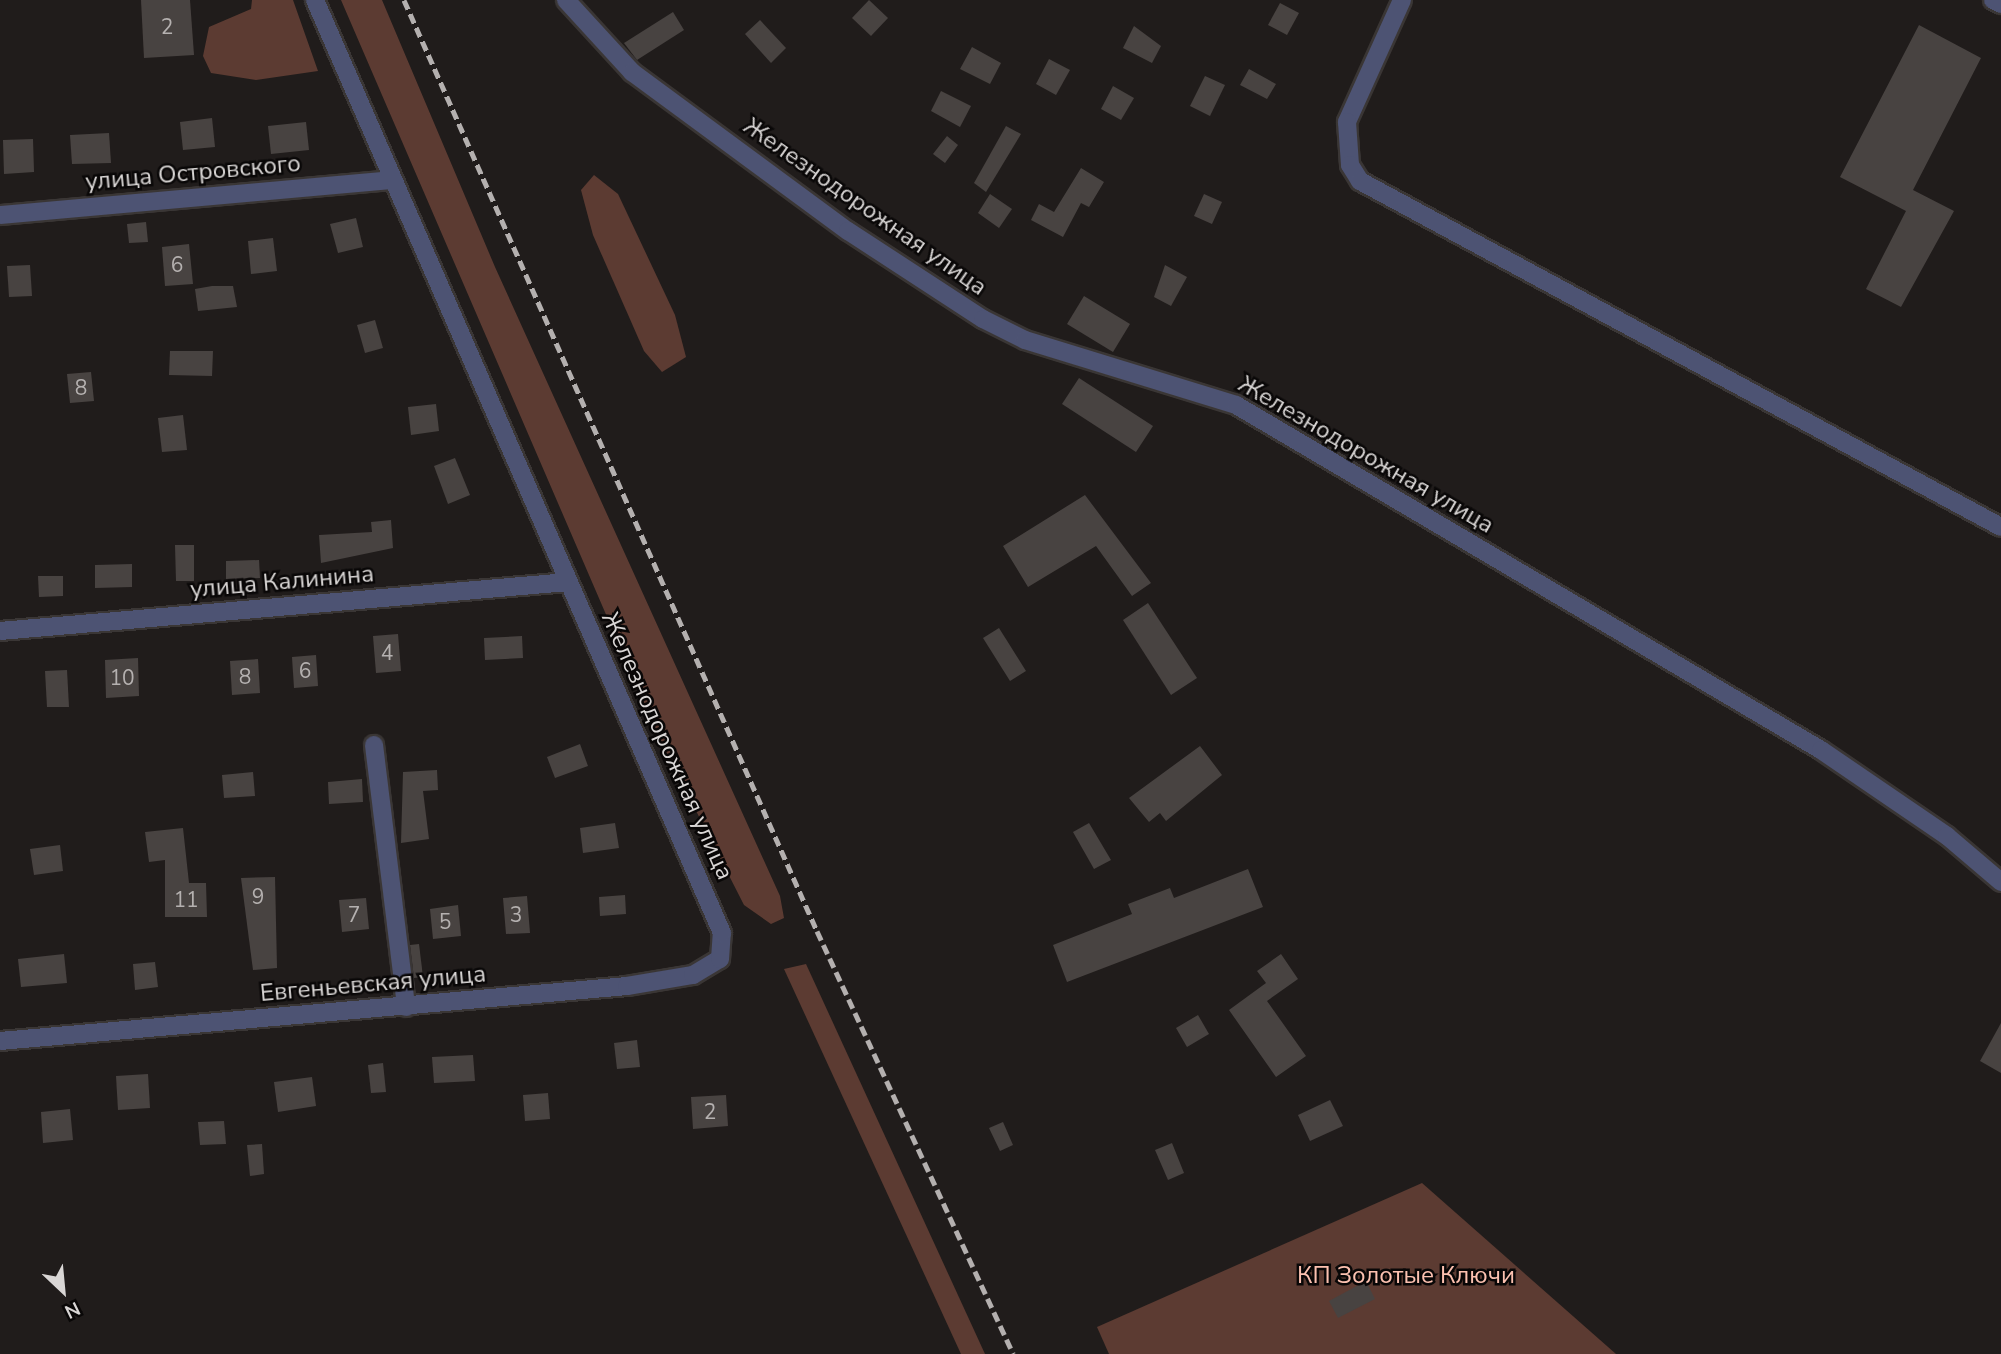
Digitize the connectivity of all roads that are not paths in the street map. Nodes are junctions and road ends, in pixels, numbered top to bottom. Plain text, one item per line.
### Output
1 (315, 0) edge
2 (566, 0) edge
3 (1402, 0) edge
4 (1993, 0) edge
5 (2001, 4) edge
6 (390, 180) junction
7 (0, 215) edge
8 (2001, 527) edge
9 (568, 582) junction
10 (0, 631) edge
11 (374, 746) dead end
12 (2001, 882) edge
13 (722, 933) joint
14 (406, 1007) junction
15 (0, 1041) edge

1 - 6 street, Железнодорожная улица
2 - 12 street, Железнодорожная улица
3 - 8 street
4 - 5 street
6 - 7 street, улица Островского
6 - 9 street, Железнодорожная улица
9 - 10 street, улица Калинина
9 - 13 street, Железнодорожная улица
11 - 14 street
13 - 14 street, Евгеньевская улица
14 - 15 street, Евгеньевская улица

